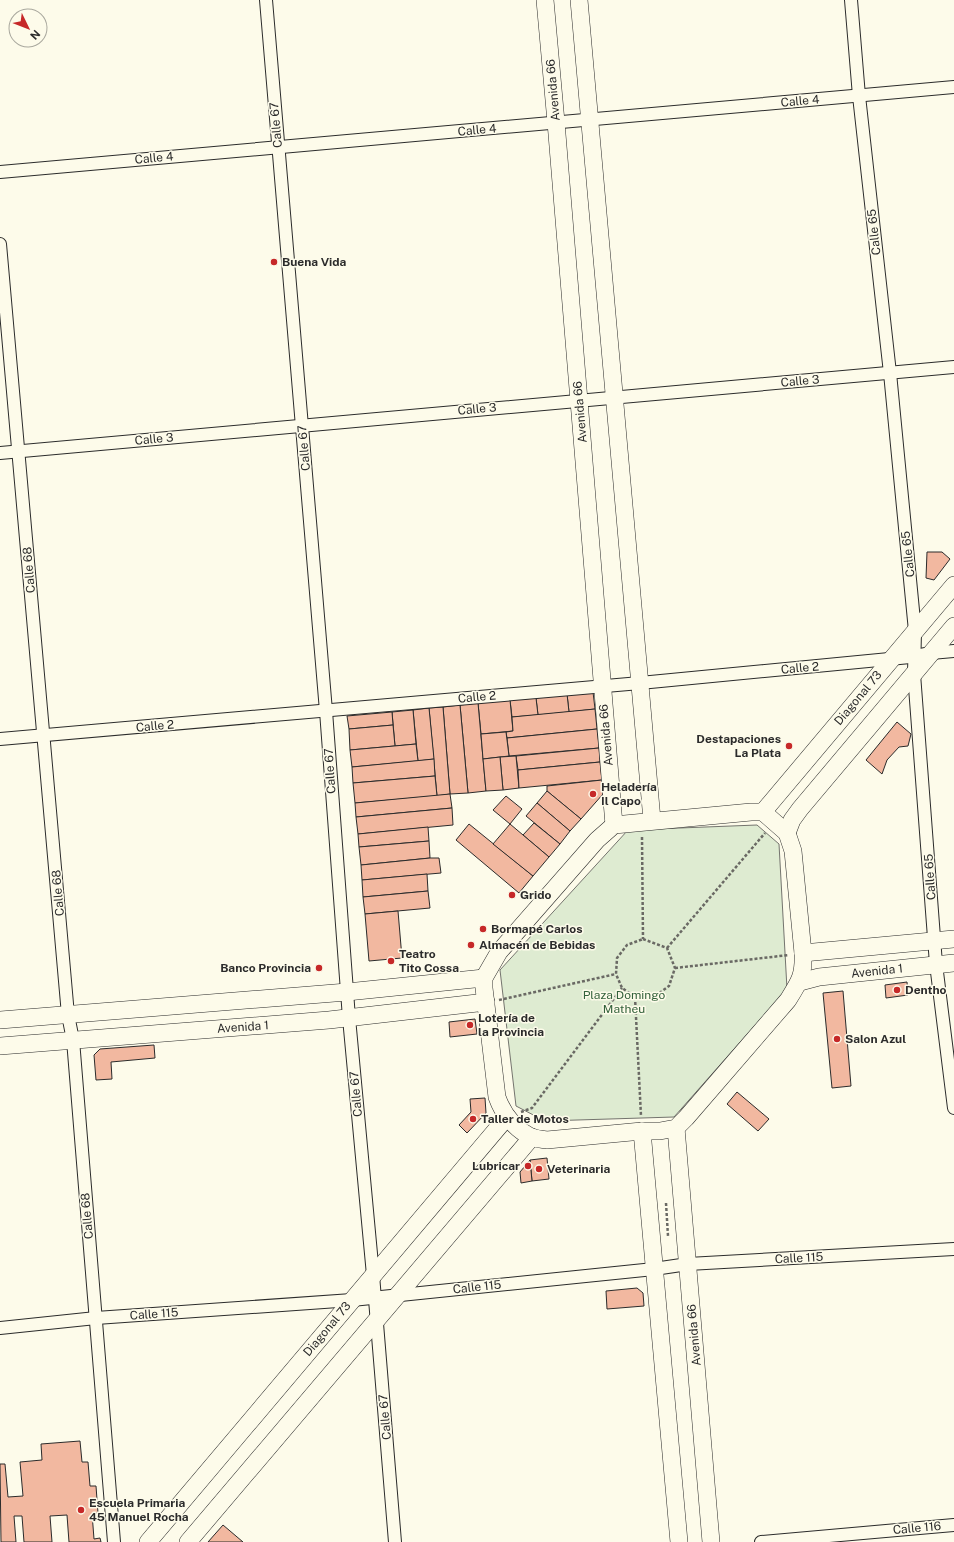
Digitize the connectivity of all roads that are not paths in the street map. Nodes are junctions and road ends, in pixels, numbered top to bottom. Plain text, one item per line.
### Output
1 (266, 0) edge
2 (545, 0) edge
3 (579, 0) edge
4 (851, 0) edge
5 (954, 87) edge
6 (859, 96) junction
7 (589, 120) junction
8 (556, 122) junction
9 (278, 147) junction
10 (0, 172) edge
11 (0, 244) edge
12 (954, 367) edge
13 (890, 373) junction
14 (614, 397) junction
15 (579, 400) junction
16 (302, 425) junction
17 (18, 451) junction
18 (0, 453) edge
19 (954, 585) edge
20 (954, 626) edge
21 (915, 631) junction
22 (954, 651) edge
23 (923, 654) junction
24 (892, 659) junction
25 (914, 674) junction
26 (640, 683) junction
27 (602, 686) junction
28 (326, 711) junction
29 (44, 736) junction
30 (0, 739) edge
31 (768, 817) junction
32 (652, 820) junction
33 (614, 825) junction
34 (787, 833) junction
35 (954, 939) edge
36 (935, 941) junction
37 (803, 953) junction
38 (954, 963) edge
39 (936, 964) junction
40 (484, 978) junction
41 (800, 982) junction
42 (348, 992) junction
43 (486, 1002) junction
44 (68, 1015) junction
45 (349, 1018) junction
46 (0, 1020) edge
47 (73, 1040) junction
48 (0, 1046) edge
49 (954, 1108) edge
50 (507, 1117) junction
51 (676, 1128) junction
52 (642, 1131) junction
53 (532, 1137) junction
54 (954, 1249) edge
55 (688, 1264) junction
56 (654, 1269) junction
57 (373, 1275) junction
58 (397, 1296) junction
59 (375, 1298) junction
60 (352, 1300) junction
61 (96, 1318) junction
62 (377, 1318) junction
63 (0, 1328) edge
64 (954, 1525) edge
65 (114, 1542) edge
66 (148, 1542) edge
67 (188, 1542) edge
68 (396, 1542) edge
69 (679, 1542) edge
70 (711, 1542) edge
71 (761, 1542) edge

1 - 9 street, Calle 67
2 - 8 main road, Avenida 66
3 - 7 main road
4 - 6 street, Calle 65
5 - 6 street, Calle 4
6 - 7 street, Calle 4
6 - 13 street, Calle 65
7 - 8 street, Calle 4
7 - 14 main road
8 - 9 street, Calle 4
8 - 15 main road, Avenida 66
9 - 10 street, Calle 4
9 - 16 street, Calle 67
11 - 17 street, Calle 68
12 - 13 street, Calle 3
13 - 14 street, Calle 3
13 - 21 street, Calle 65
14 - 15 street, Calle 3
14 - 26 main road
15 - 16 street, Calle 3
15 - 27 main road, Avenida 66
16 - 17 street, Calle 3
16 - 28 street, Calle 67
17 - 18 street, Calle 3
17 - 29 street, Calle 68
19 - 21 main road, Diagonal 73
20 - 23 main road
21 - 23 street, Calle 65
21 - 24 main road, Diagonal 73
22 - 23 street, Calle 2
23 - 24 street, Calle 2
23 - 25 main road
24 - 26 street, Calle 2
24 - 31 main road, Diagonal 73
25 - 34 main road
25 - 36 street, Calle 65
26 - 27 street, Calle 2
26 - 32 main road
27 - 28 street, Calle 2
27 - 33 main road, Avenida 66
28 - 29 street, Calle 2
28 - 42 street, Calle 67
29 - 30 street, Calle 2
29 - 44 street, Calle 68
31 - 32 main road
31 - 34 main road
32 - 33 main road
33 - 40 main road
34 - 37 main road
35 - 36 main road, Avenida 1
36 - 37 main road, Avenida 1
36 - 39 street, Calle 65
37 - 41 main road
38 - 39 main road, Avenida 1
39 - 41 main road, Avenida 1
39 - 49 street, Calle 65
40 - 42 main road
40 - 43 main road
41 - 51 main road
42 - 44 main road
42 - 45 street, Calle 67
43 - 45 main road, Avenida 1
43 - 50 main road
44 - 46 main road
44 - 47 street, Calle 68
45 - 47 main road, Avenida 1
45 - 57 street, Calle 67
47 - 48 main road, Avenida 1
47 - 61 street, Calle 68
50 - 53 main road
50 - 57 main road, Diagonal 73
51 - 52 main road
51 - 55 main road, Avenida 66
52 - 53 main road
52 - 56 main road
53 - 58 main road
54 - 55 street, Calle 115
55 - 56 street, Calle 115
55 - 70 main road, Avenida 66
56 - 58 street, Calle 115
56 - 69 main road
57 - 59 street, Calle 67
57 - 60 main road, Diagonal 73
58 - 59 street, Calle 115
58 - 62 main road
59 - 60 street, Calle 115
59 - 62 street, Calle 67
60 - 61 street, Calle 115
60 - 66 main road, Diagonal 73
61 - 63 street, Calle 115
61 - 65 street, Calle 68
62 - 67 main road
62 - 68 street, Calle 67
64 - 71 street, Calle 116

